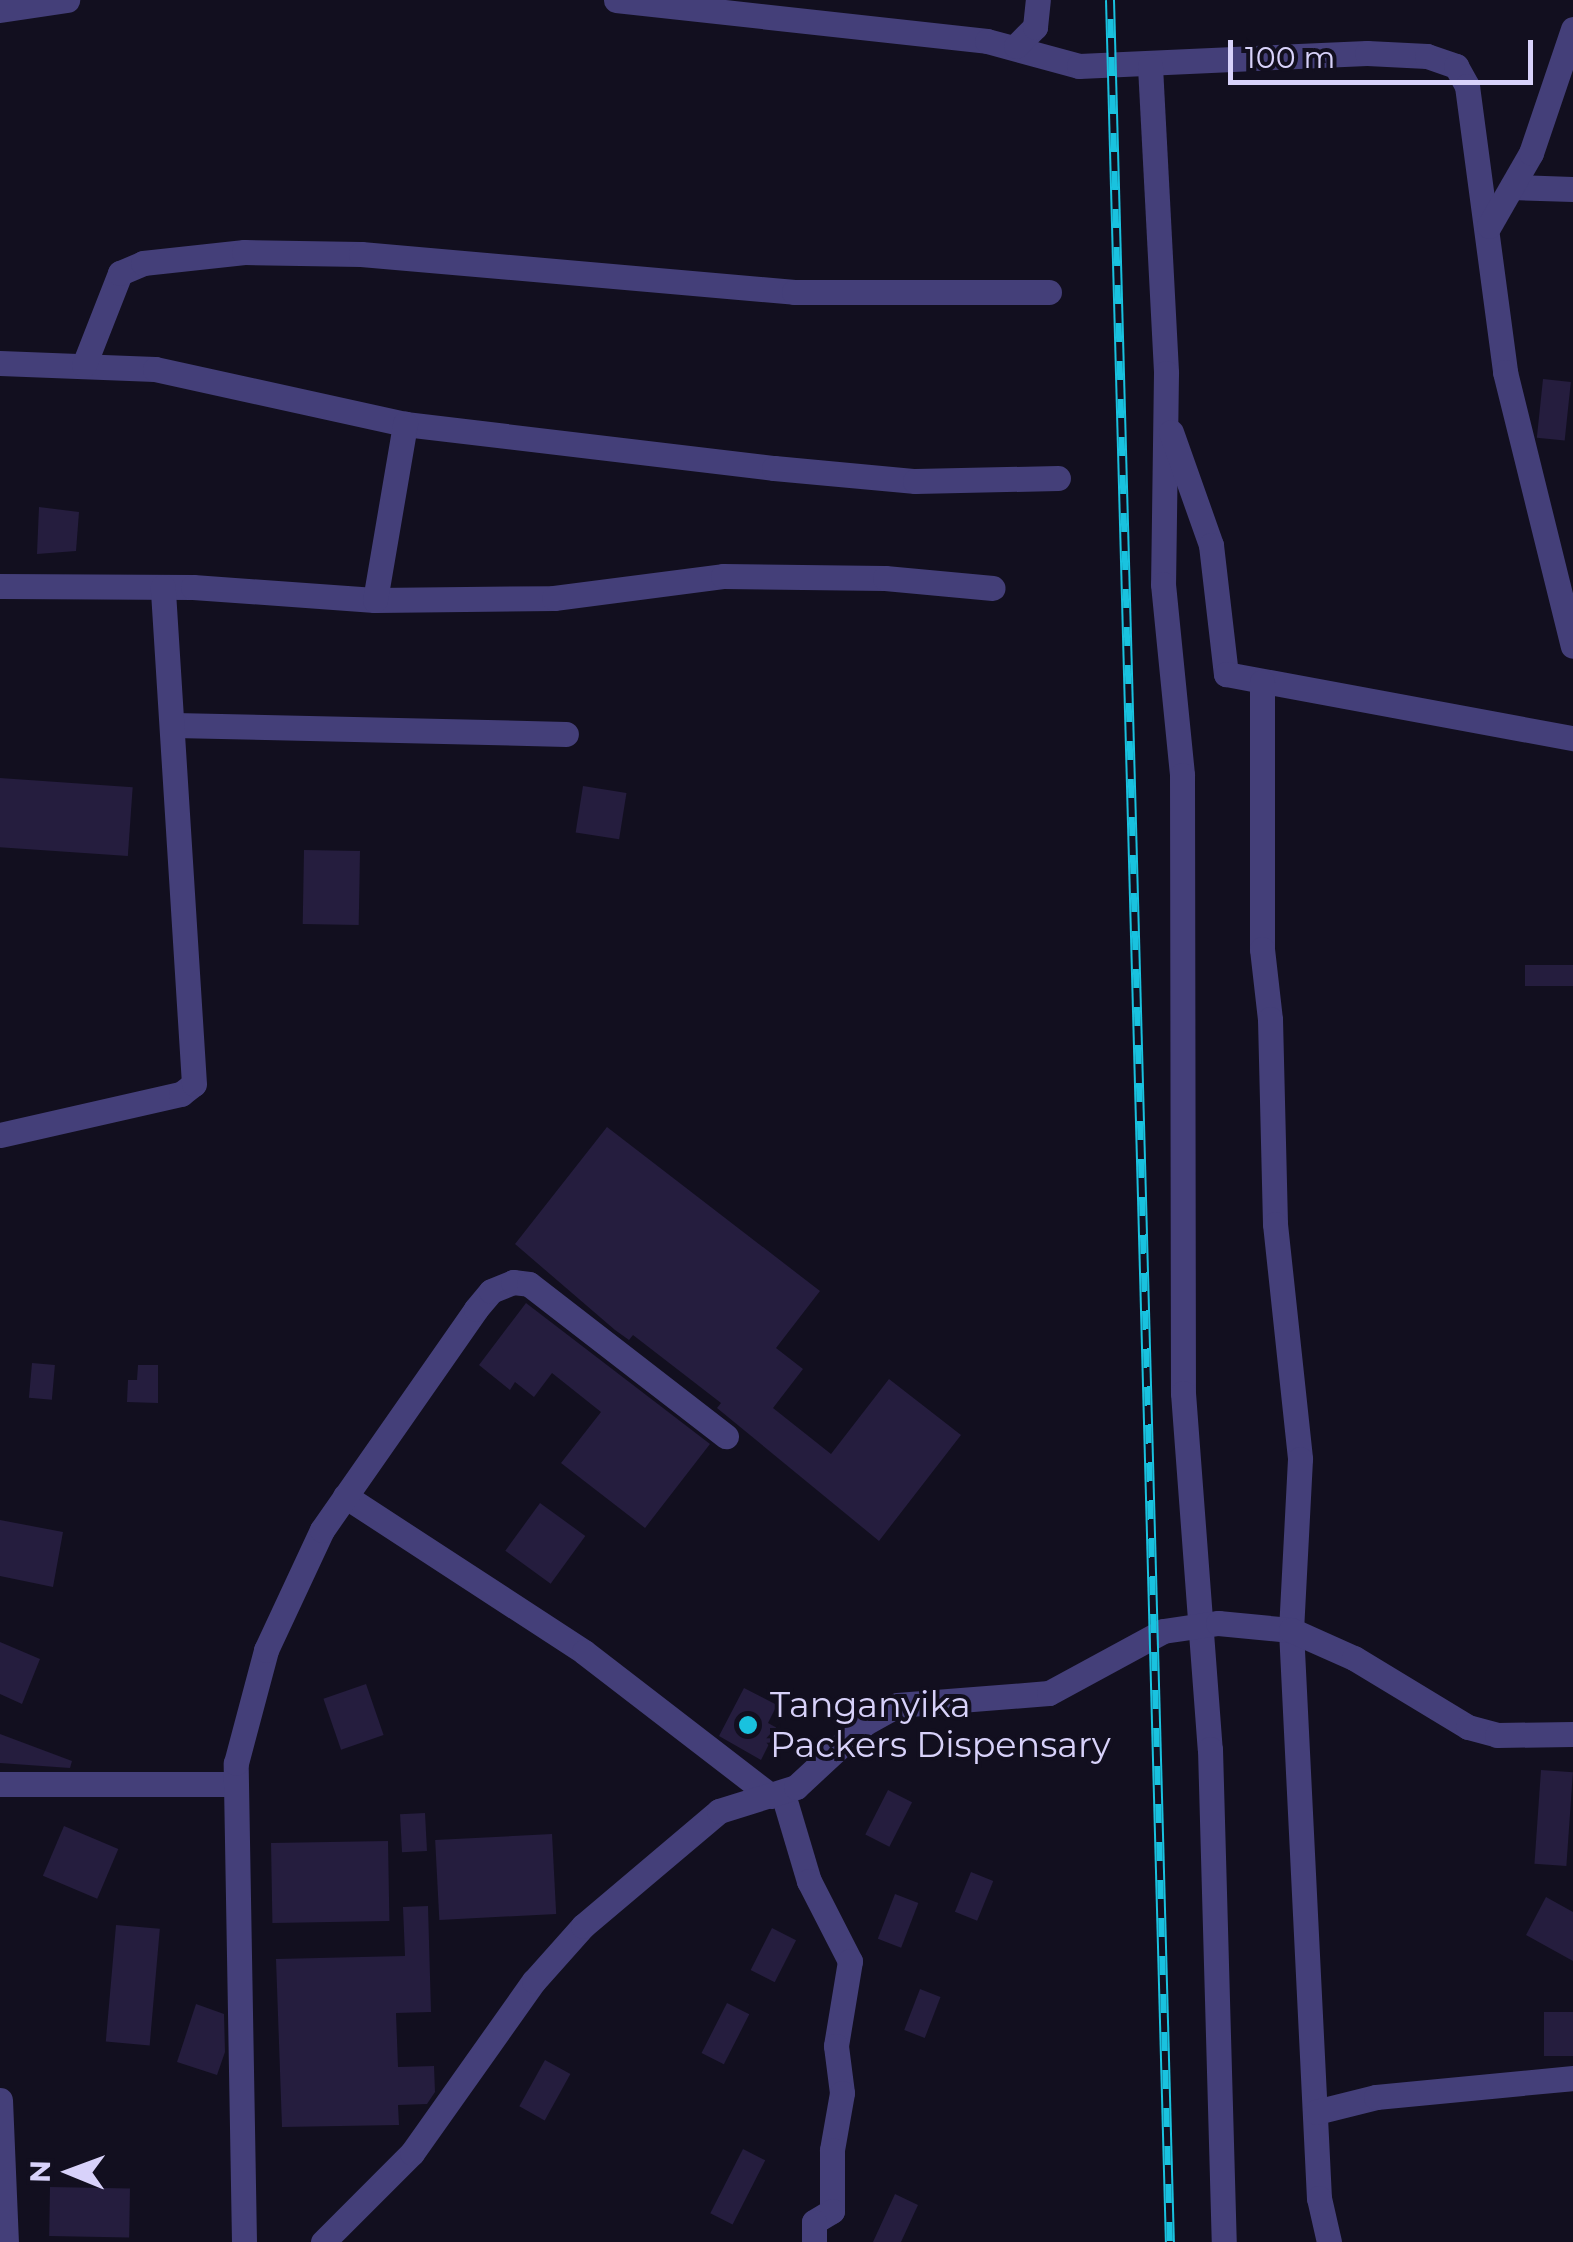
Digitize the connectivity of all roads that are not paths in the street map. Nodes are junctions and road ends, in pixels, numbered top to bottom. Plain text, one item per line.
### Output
1 (68, 0) edge
2 (616, 0) edge
3 (1038, 0) edge
4 (0, 10) edge
5 (1573, 29) edge
6 (1016, 46) junction
7 (1150, 66) junction
8 (1512, 187) junction
9 (1573, 188) edge
10 (1489, 226) junction
11 (1050, 292) dead end
12 (0, 363) edge
13 (84, 365) junction
14 (1167, 423) junction
15 (405, 424) junction
16 (1058, 478) dead end
17 (0, 586) edge
18 (163, 587) junction
19 (994, 588) dead end
20 (375, 600) junction
21 (1573, 646) edge
22 (1262, 682) junction
23 (174, 725) junction
24 (566, 734) dead end
25 (1573, 738) edge
26 (0, 1135) edge
27 (726, 1436) dead end
28 (345, 1496) junction
29 (1200, 1624) junction
30 (1292, 1630) junction
31 (1573, 1734) edge
32 (0, 1784) edge
33 (235, 1784) junction
34 (777, 1795) junction
35 (1573, 2078) edge
36 (0, 2100) edge
37 (1316, 2112) junction
38 (6, 2242) edge
39 (244, 2242) edge
40 (323, 2242) edge
41 (814, 2242) edge
42 (1224, 2242) edge
43 (1329, 2242) edge

1 - 4 street
2 - 6 street
3 - 6 street
5 - 8 street
6 - 7 street
7 - 10 street
7 - 14 street
8 - 9 street
8 - 10 street
10 - 21 street
11 - 13 street
12 - 13 street
13 - 15 street
14 - 22 street
14 - 29 street
15 - 16 street
15 - 20 street
17 - 18 street
18 - 20 street
18 - 23 street
19 - 20 street
22 - 25 street
22 - 30 street
23 - 24 street
23 - 26 street
27 - 28 street
28 - 33 street
28 - 34 street
29 - 30 street
29 - 34 street
29 - 42 street
30 - 31 street
30 - 37 street
32 - 33 street
33 - 39 street
34 - 40 street
34 - 41 street
35 - 37 street
36 - 38 street
37 - 43 street

